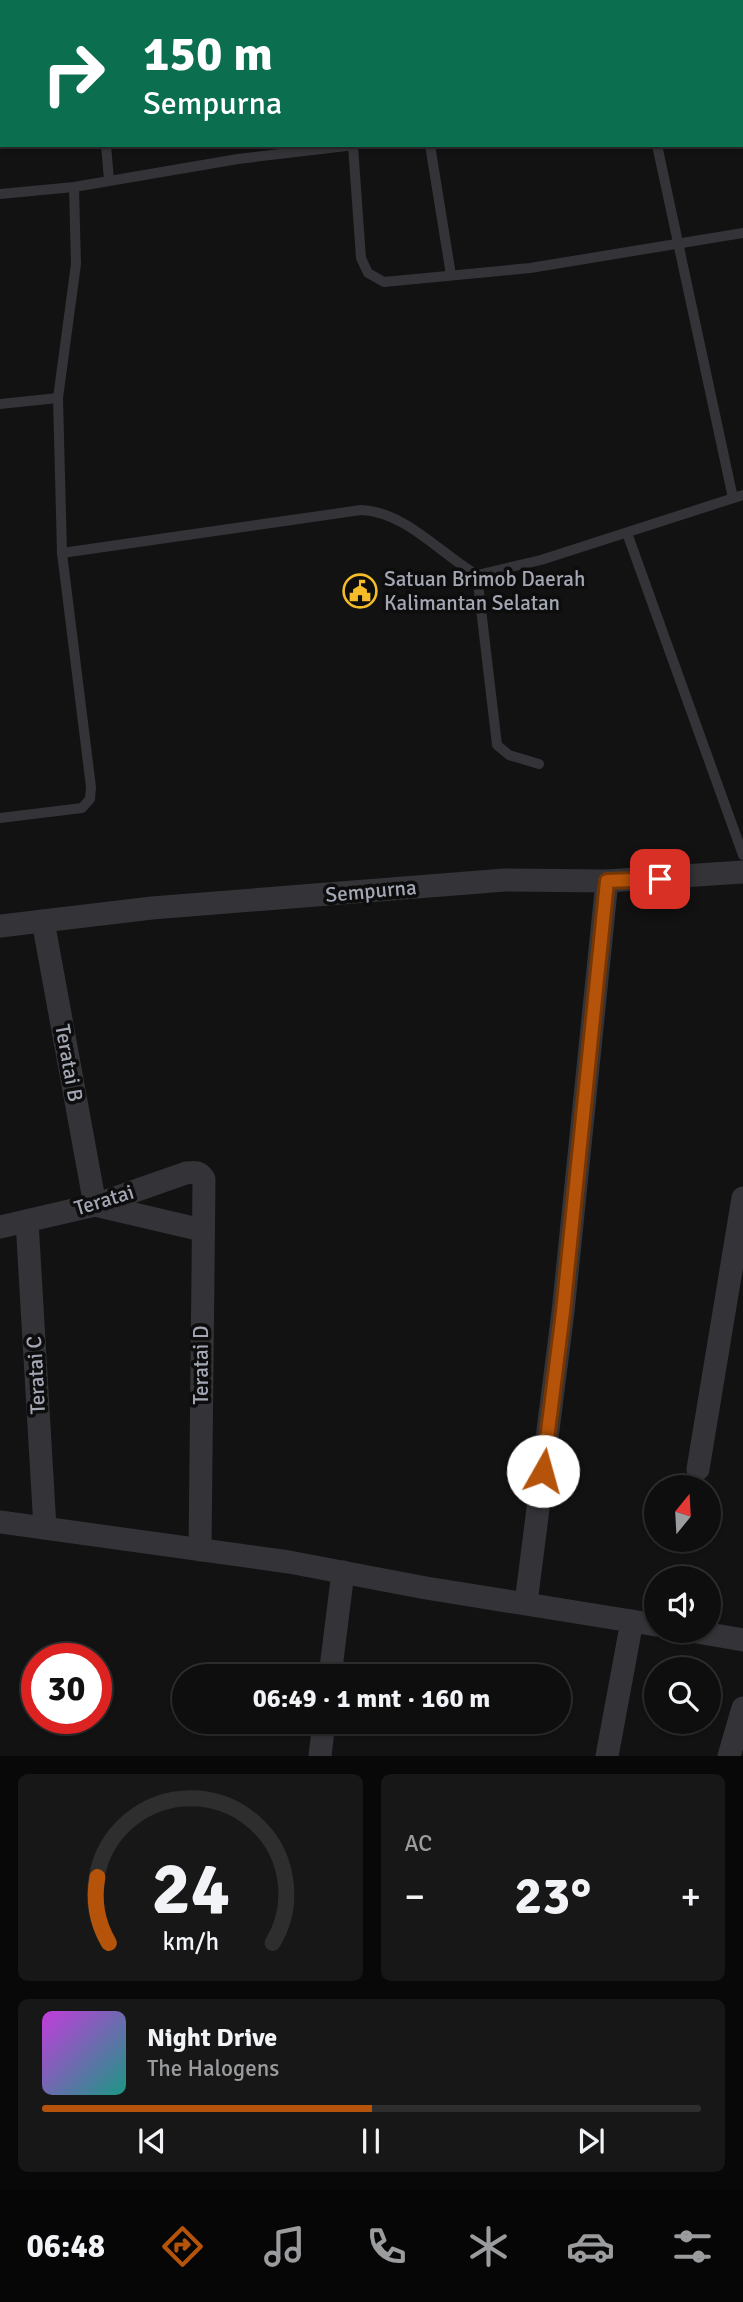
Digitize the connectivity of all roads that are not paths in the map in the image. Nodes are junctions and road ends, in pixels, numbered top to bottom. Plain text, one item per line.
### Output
1 (106, 147) edge
2 (337, 147) edge
3 (354, 147) edge
4 (430, 147) edge
5 (657, 147) edge
6 (109, 180) junction
7 (74, 187) junction
8 (0, 194) edge
9 (743, 233) edge
10 (679, 245) junction
11 (451, 275) junction
12 (58, 398) junction
13 (0, 404) edge
14 (738, 497) edge
15 (627, 533) junction
16 (62, 552) junction
17 (477, 575) junction
18 (539, 764) dead end
19 (0, 818) edge
20 (743, 855) edge
21 (743, 872) edge
22 (607, 881) junction
23 (43, 921) junction
24 (0, 926) edge
25 (204, 1180) joint
26 (743, 1198) edge
27 (95, 1205) junction
28 (27, 1221) junction
29 (0, 1227) edge
30 (202, 1230) junction
31 (698, 1469) dead end
32 (0, 1521) edge
33 (45, 1528) junction
34 (200, 1550) junction
35 (343, 1572) junction
36 (526, 1604) junction
37 (632, 1621) junction
38 (644, 1623) edge
39 (721, 1636) edge
40 (743, 1640) edge
41 (332, 1664) edge
42 (743, 1708) edge
43 (323, 1734) edge
44 (320, 1756) edge
45 (607, 1756) edge
46 (729, 1756) edge

1 - 6 lane
2 - 6 lane
3 - 11 lane
4 - 11 lane
5 - 10 lane
6 - 7 lane
7 - 8 lane
7 - 12 lane
9 - 10 lane
10 - 11 lane
10 - 14 lane
12 - 13 lane
12 - 16 lane
14 - 15 lane
15 - 17 lane
15 - 20 lane
16 - 17 lane
16 - 19 lane
17 - 18 lane
21 - 22 street, Sempurna
22 - 23 street, Sempurna
22 - 36 street
23 - 24 street, Sempurna
23 - 27 street, Teratai B
25 - 27 street, Teratai
25 - 30 street, Teratai D
26 - 31 street
27 - 28 street, Teratai
27 - 30 street
28 - 29 street, Teratai
28 - 33 street, Teratai C
30 - 34 street, Teratai D
32 - 33 street
33 - 34 street
34 - 35 street
35 - 36 street
35 - 41 street
36 - 37 street
37 - 38 street
37 - 45 street
39 - 40 street
42 - 46 street
43 - 44 street

